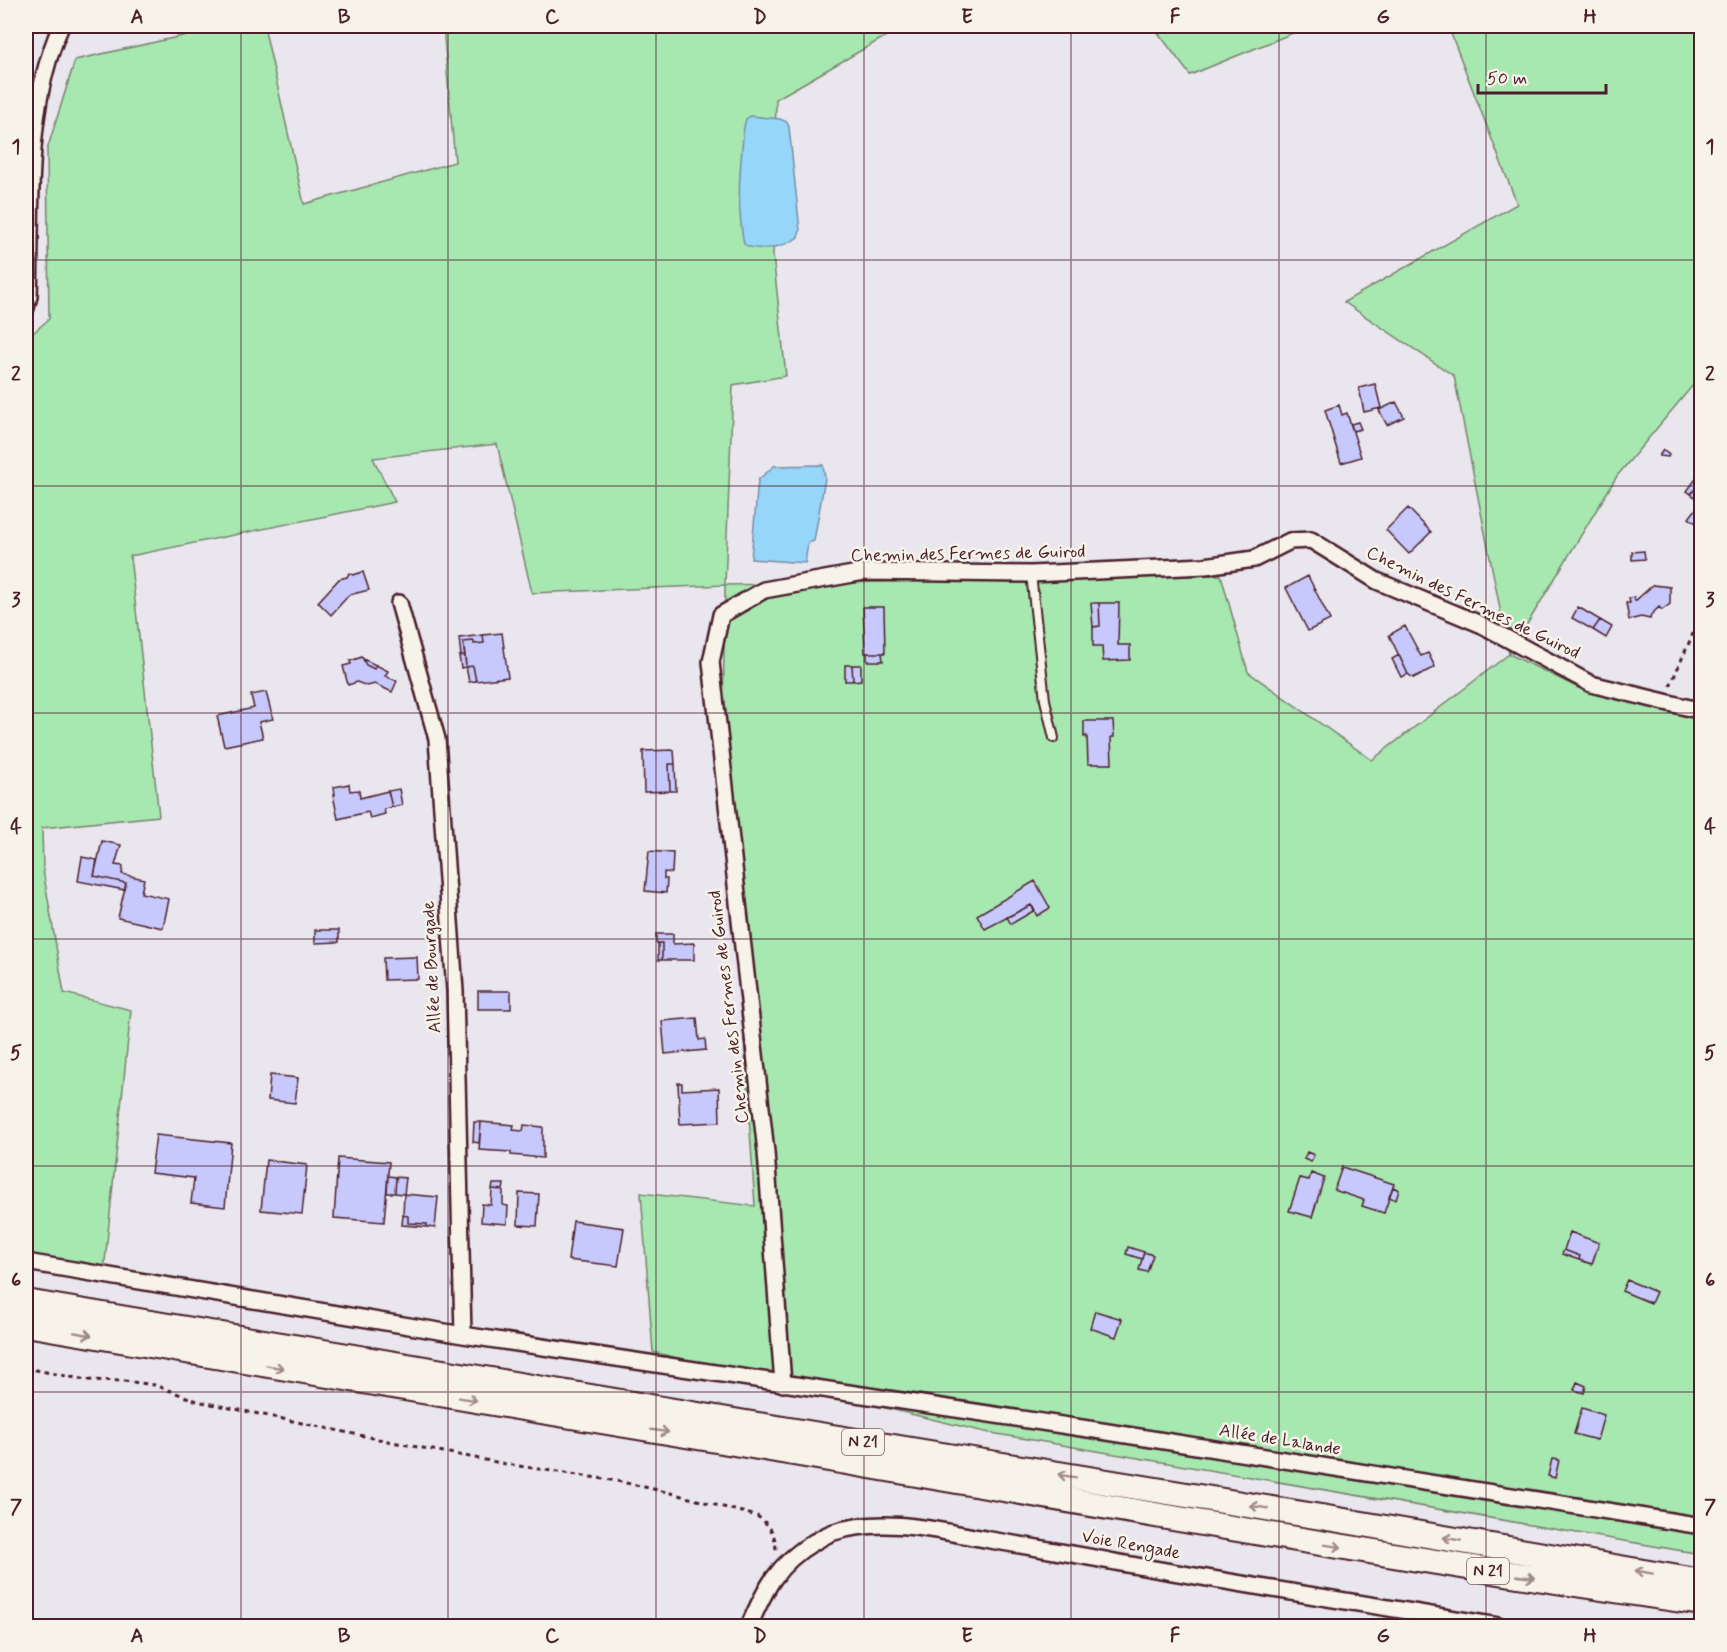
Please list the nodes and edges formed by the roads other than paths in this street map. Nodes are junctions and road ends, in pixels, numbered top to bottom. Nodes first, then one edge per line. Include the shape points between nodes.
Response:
1 (61, 26) edge
2 (26, 308) edge
3 (1031, 574) junction
4 (399, 603) dead end
5 (1701, 711) edge
6 (1054, 738) dead end
7 (26, 1262) edge
8 (26, 1302) edge
9 (26, 1324) edge
10 (463, 1335) junction
11 (783, 1384) junction
12 (1701, 1526) edge
13 (1701, 1582) edge
14 (1701, 1603) edge
15 (749, 1626) edge
16 (1499, 1626) edge

1 - 2 street via 36,108
3 - 5 street, Chemin des Fermes de Guirod via 1205,566 1254,559 1290,541 1311,540 1377,581 1479,624 1591,684
3 - 6 lane via 1045,700
3 - 11 street, Chemin des Fermes de Guirod via 864,572 764,590 721,615 711,662 766,1152
4 - 10 street, Allée de Bourgade via 437,739 454,991
7 - 10 street, Allée de Lalande
13 -> 8 highway, N 21
9 -> 14 highway, N 21 via 1275,1537
10 - 11 street, Allée de Lalande
11 - 12 street, Allée de Lalande
15 - 16 street, Voie Rengade via 772,1579 788,1561 831,1532 859,1525 902,1526

